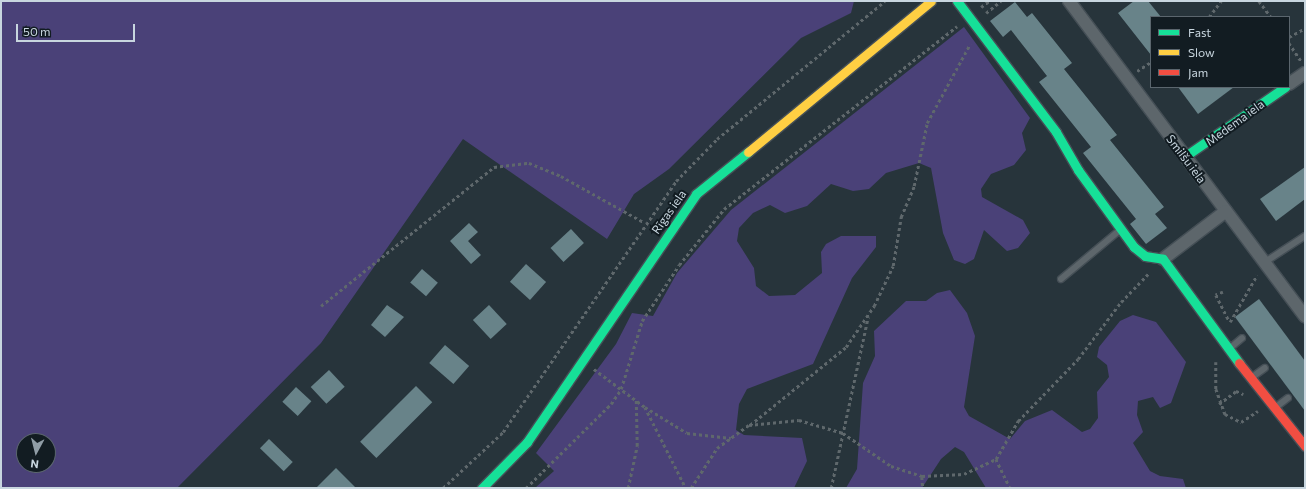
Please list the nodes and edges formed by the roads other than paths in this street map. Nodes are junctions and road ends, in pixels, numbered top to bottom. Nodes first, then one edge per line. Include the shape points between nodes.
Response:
1 (931, 1) edge
2 (957, 1) edge
3 (1069, 1) edge
4 (1305, 73) edge
5 (1290, 83) edge
6 (1284, 88) edge
7 (1184, 157) junction
8 (1226, 211) junction
9 (1121, 229) junction
10 (1305, 236) edge
11 (1162, 259) junction
12 (1267, 264) junction
13 (1061, 278) dead end
14 (1305, 316) edge
15 (1242, 338) road end
16 (1227, 348) junction
17 (1265, 368) dead end
18 (1251, 378) junction
19 (1288, 398) dead end
20 (1272, 405) junction
21 (1301, 434) edge
22 (1305, 446) edge
23 (482, 488) edge

1 - 23 street, Rīgas iela via 696,194 527,442
2 - 9 street via 1056,132 1078,170
3 - 7 street, Smilšu iela
4 - 5 street
6 - 7 street, Medema iela
7 - 8 street, Smilšu iela
8 - 11 street
8 - 12 street, Smilšu iela
9 - 11 street via 1145,256
9 - 13 lane
10 - 12 lane
11 - 16 street
12 - 14 street, Smilšu iela
15 - 16 lane
16 - 18 street
17 - 18 lane
18 - 20 street
19 - 20 lane
20 - 21 street
21 - 22 street

